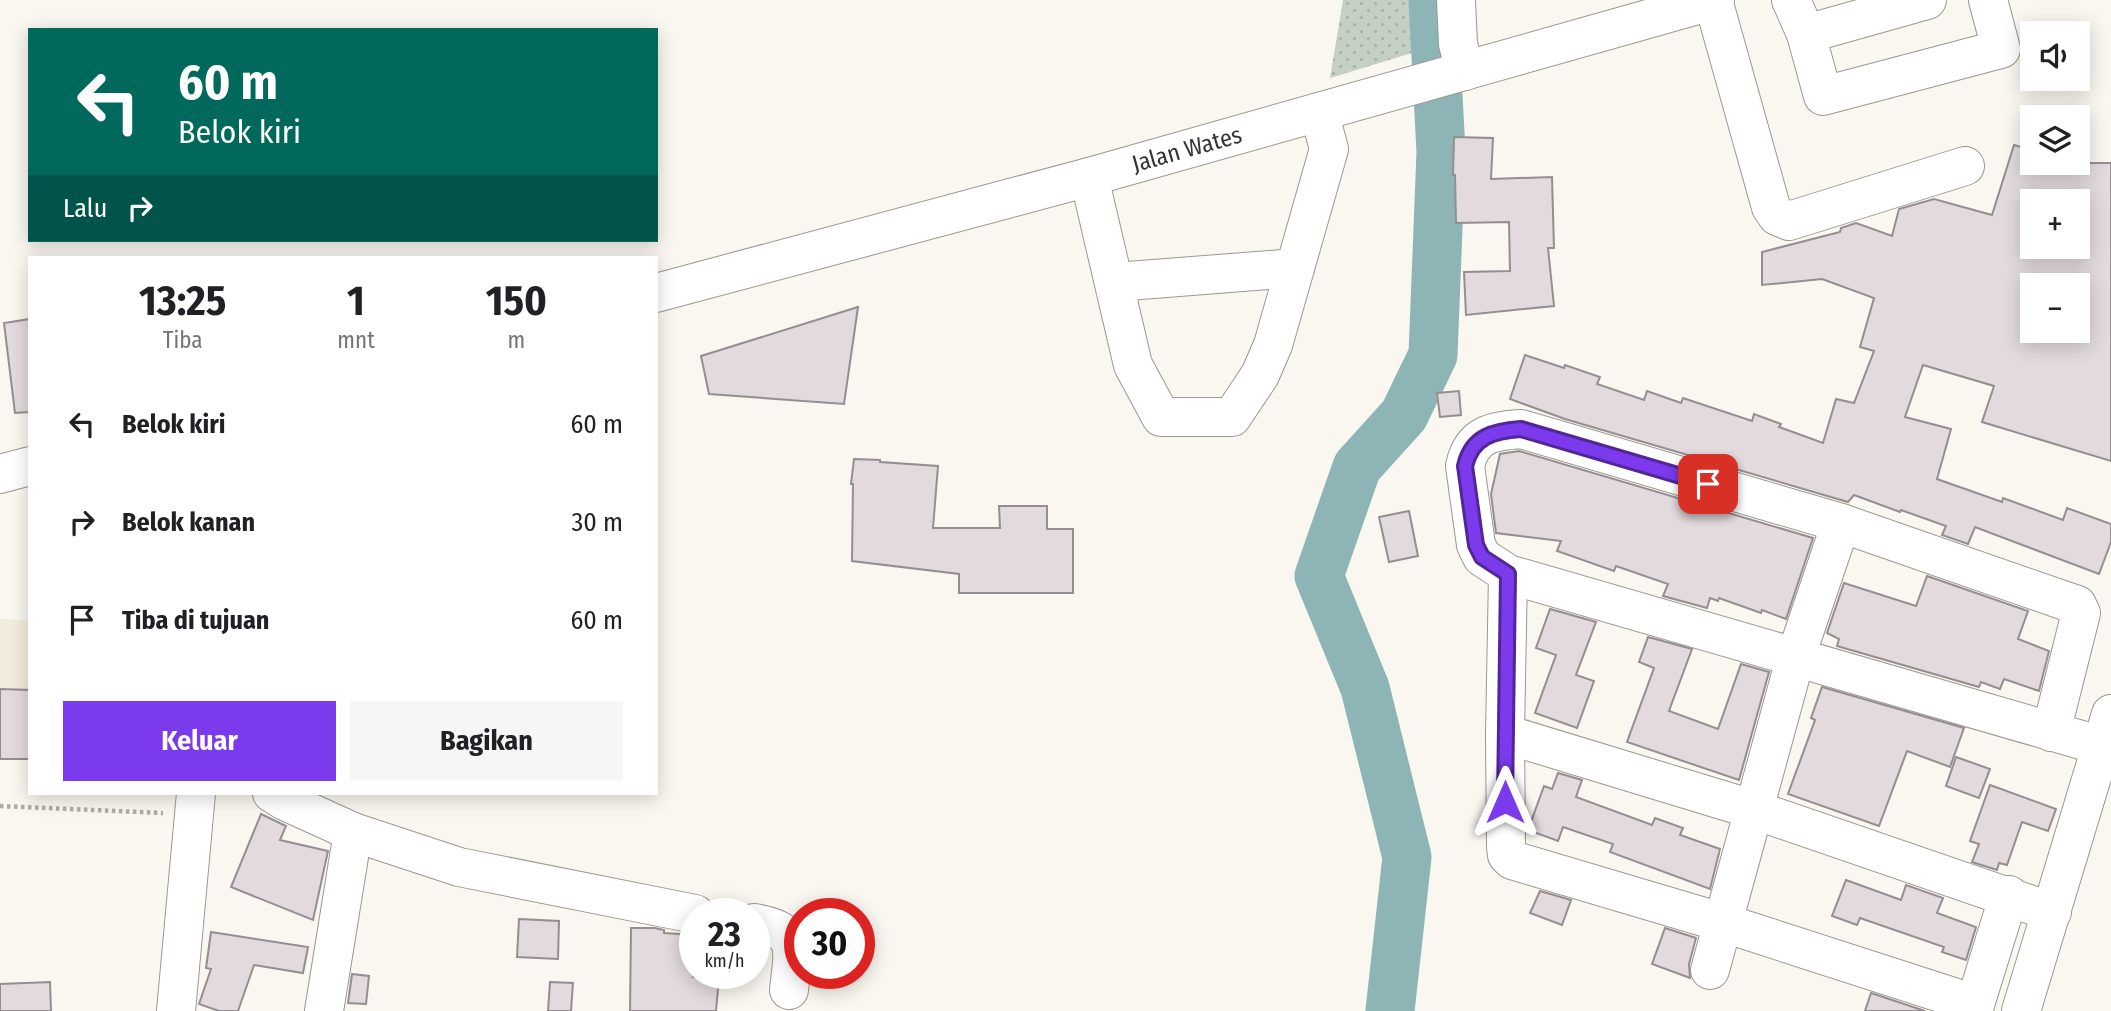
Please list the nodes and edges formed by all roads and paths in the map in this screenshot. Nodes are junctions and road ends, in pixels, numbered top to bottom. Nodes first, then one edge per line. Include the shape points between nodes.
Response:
1 (1456, 0) edge
2 (1714, 0) edge
3 (1927, 0) edge
4 (1987, 0) edge
5 (1799, 17) edge
6 (1453, 74) junction
7 (1319, 112) junction
8 (1965, 166) dead end
9 (1089, 177) junction
10 (1295, 268) junction
11 (1115, 282) junction
12 (658, 292) edge
13 (28, 467) edge
14 (0, 474) edge
15 (1841, 523) junction
16 (1508, 574) junction
17 (1796, 656) junction
18 (2106, 730) edge
19 (2051, 732) junction
20 (1505, 734) junction
21 (275, 795) edge
22 (195, 804) edge
23 (0, 806) edge
24 (1755, 810) junction
25 (2097, 813) edge
26 (353, 832) junction
27 (2009, 895) junction
28 (679, 911) edge
29 (2052, 912) junction
30 (1724, 923) junction
31 (770, 925) edge
32 (1710, 970) dead end
33 (789, 990) dead end
34 (1974, 1007) edge
35 (176, 1011) edge
36 (324, 1011) edge
37 (2021, 1011) edge

1 - 6 main road via 1458,44
2 - 6 main road, Jalan Wates
2 - 8 main road via 1777,216 1789,221
3 - 5 main road
4 - 5 main road via 2001,49 1824,96
6 - 7 main road, Jalan Wates
7 - 9 main road, Jalan Wates
7 - 10 main road via 1329,149
9 - 11 main road
9 - 12 main road, Jalan Wates
10 - 11 main road
10 - 11 main road via 1273,345 1260,375 1232,417 1161,417 1133,365
13 - 14 main road
15 - 16 main road via 1521,429 1497,431 1479,439 1465,466 1476,545 1482,557
15 - 17 main road
15 - 19 main road via 2077,605 2081,613
16 - 17 main road
16 - 20 main road
17 - 19 main road
17 - 24 main road
18 - 19 main road
18 - 25 main road
20 - 24 main road
20 - 30 main road via 1506,847 1512,860
21 - 26 main road
22 - 23 path
22 - 35 main road
24 - 27 main road
24 - 30 main road
25 - 29 main road
26 - 28 main road via 459,867
26 - 36 main road
27 - 29 main road
27 - 34 main road
29 - 37 main road
30 - 32 main road
30 - 34 main road
31 - 33 main road via 787,934 793,950

